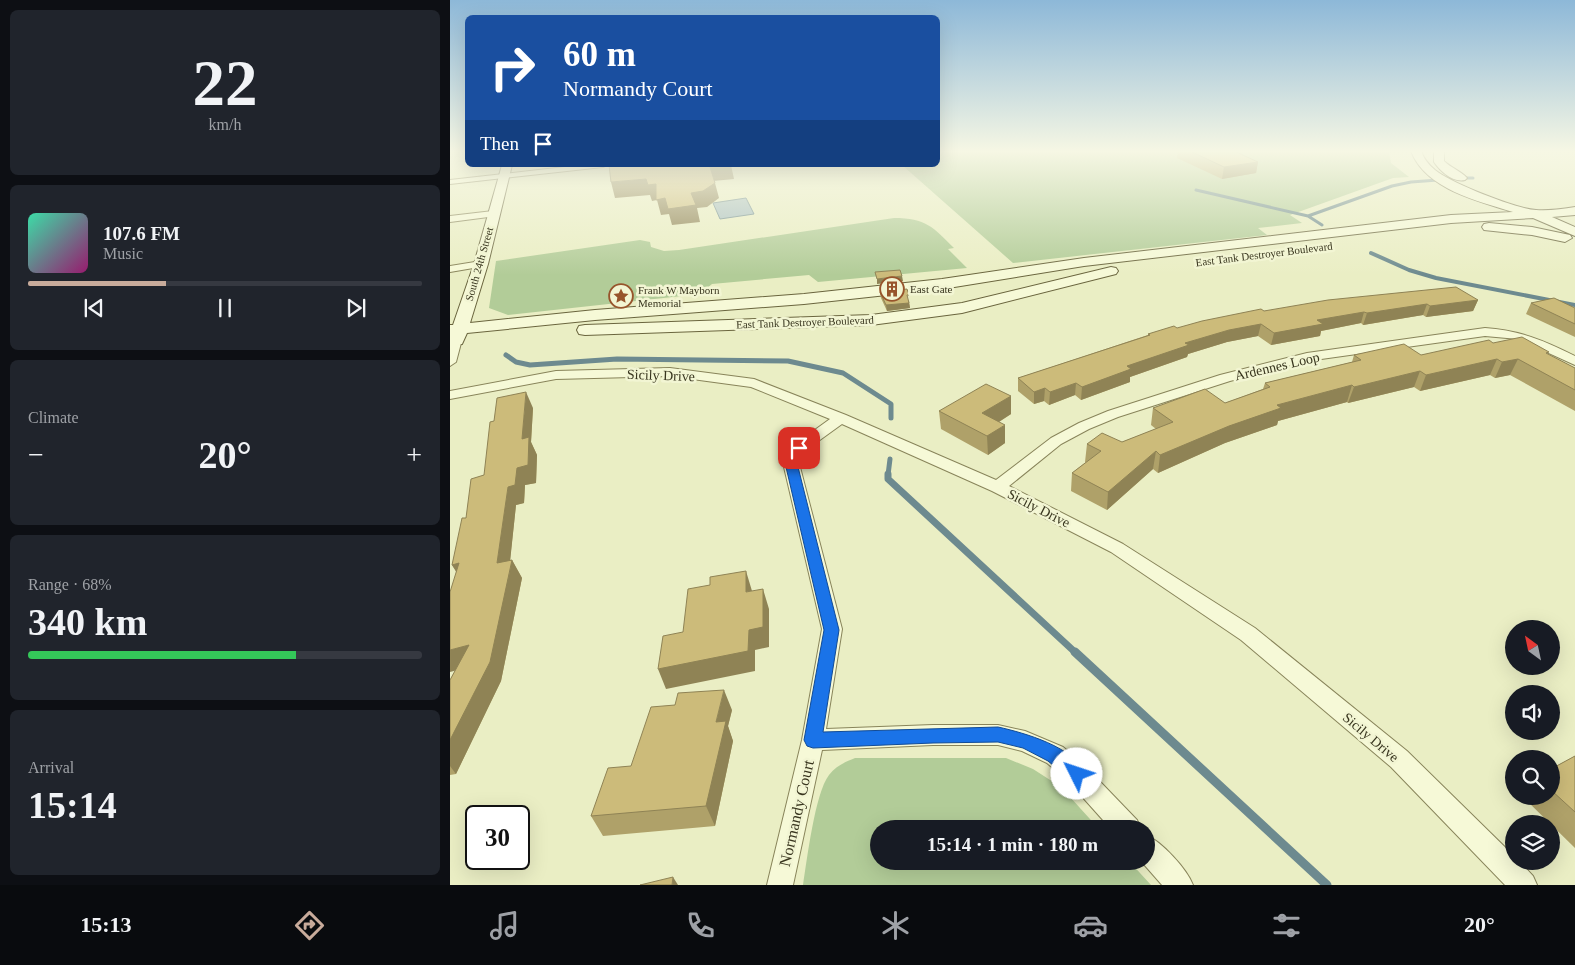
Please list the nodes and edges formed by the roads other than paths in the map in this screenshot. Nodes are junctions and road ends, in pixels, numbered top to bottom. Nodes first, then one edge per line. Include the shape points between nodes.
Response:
1 (499, 192) edge
2 (1471, 192) edge
3 (1496, 192) edge
4 (1575, 211) edge
5 (493, 214) junction
6 (1537, 215) junction
7 (450, 219) edge
8 (1486, 227) junction
9 (1575, 232) edge
10 (1575, 240) edge
11 (481, 264) junction
12 (450, 269) edge
13 (453, 336) edge
14 (450, 362) edge
15 (1575, 362) edge
16 (450, 394) edge
17 (841, 418) junction
18 (998, 487) junction
19 (813, 740) junction
20 (1120, 820) edge
21 (1155, 858) edge
22 (780, 885) edge
23 (1180, 885) edge
24 (1524, 885) edge

1 - 5 street, South 24th Street
2 - 6 street via 1502,206
3 - 6 street
4 - 6 street
5 - 7 street
5 - 11 street, South 24th Street
6 - 8 street, East Tank Destroyer Boulevard via 1519,223
6 - 9 street
6 - 13 street, East Tank Destroyer Boulevard via 1451,219 1084,262 996,274 947,293 892,300 806,308 746,303 604,314
8 - 10 street via 1532,231
8 - 13 street, East Tank Destroyer Boulevard via 1106,272 962,308 901,316 843,322 606,328
11 - 12 street
11 - 13 street, South 24th Street
13 - 14 street, South 24th Street
15 - 18 street, Ardennes Loop via 1532,339 1501,332 1307,357 1225,378 1084,426 1056,441
16 - 17 street, Sicily Drive via 556,374 670,372 754,383
17 - 18 street, Sicily Drive
17 - 19 street, Normandy Court via 799,448 792,467 832,630
18 - 24 street, Sicily Drive via 1117,548 1248,634 1398,759
19 - 20 street, Normandy Court via 998,735 1025,741 1055,755
19 - 22 street, Normandy Court
21 - 23 street

